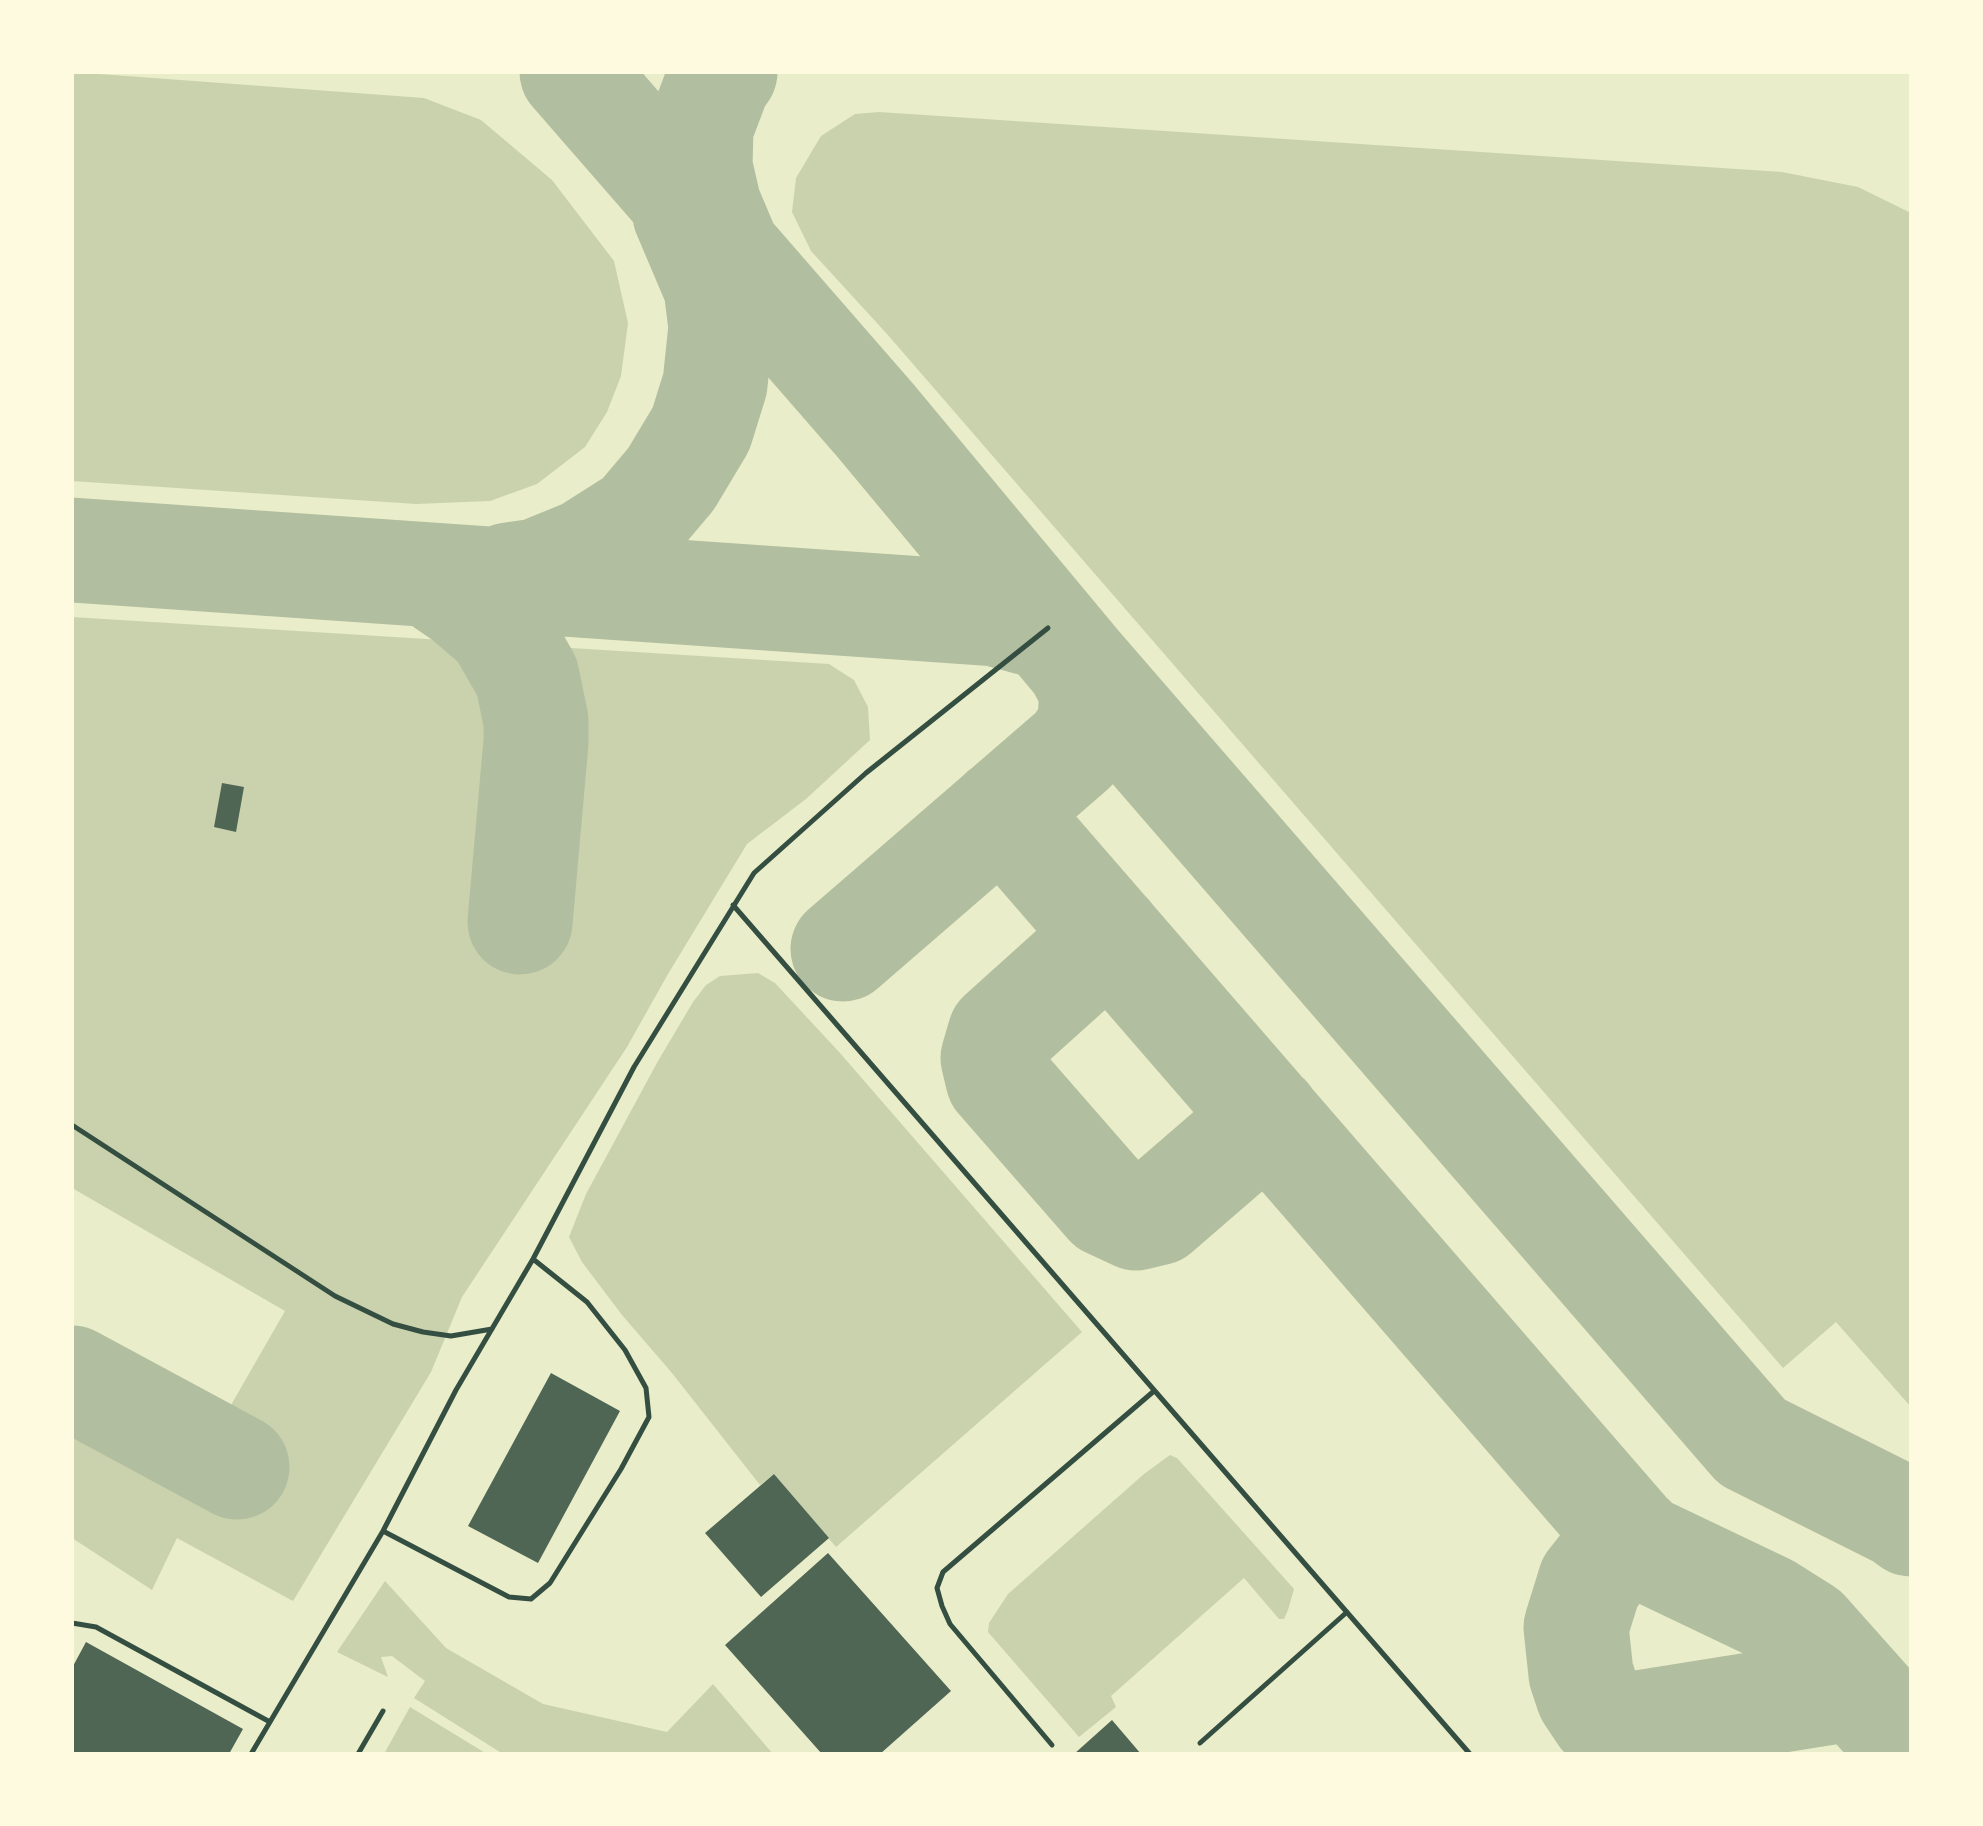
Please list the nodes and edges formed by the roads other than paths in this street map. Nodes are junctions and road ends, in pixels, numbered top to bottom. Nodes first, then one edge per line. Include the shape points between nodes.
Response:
1 (1048, 628) dead end
2 (733, 905) junction
3 (72, 1125) edge
4 (533, 1259) junction
5 (492, 1329) junction
6 (1154, 1391) junction
7 (383, 1531) junction
8 (1347, 1612) junction
9 (72, 1623) edge
10 (383, 1711) dead end
11 (270, 1722) junction
12 (1200, 1743) dead end
13 (1052, 1745) dead end
14 (251, 1754) edge
15 (358, 1754) edge
16 (1470, 1754) edge

1 - 2 lane via 777,850 754,873
2 - 4 lane via 634,1067
2 - 6 lane
3 - 5 lane via 335,1296 393,1324 423,1332 451,1336
4 - 5 lane
4 - 7 lane via 587,1302 625,1350 646,1388 649,1417 621,1469 550,1583 531,1599 509,1597
5 - 7 lane
6 - 8 lane
6 - 13 lane via 943,1572 937,1588 950,1623
7 - 11 lane
8 - 12 lane
8 - 16 lane
9 - 11 lane via 96,1627
10 - 15 lane
11 - 14 lane

